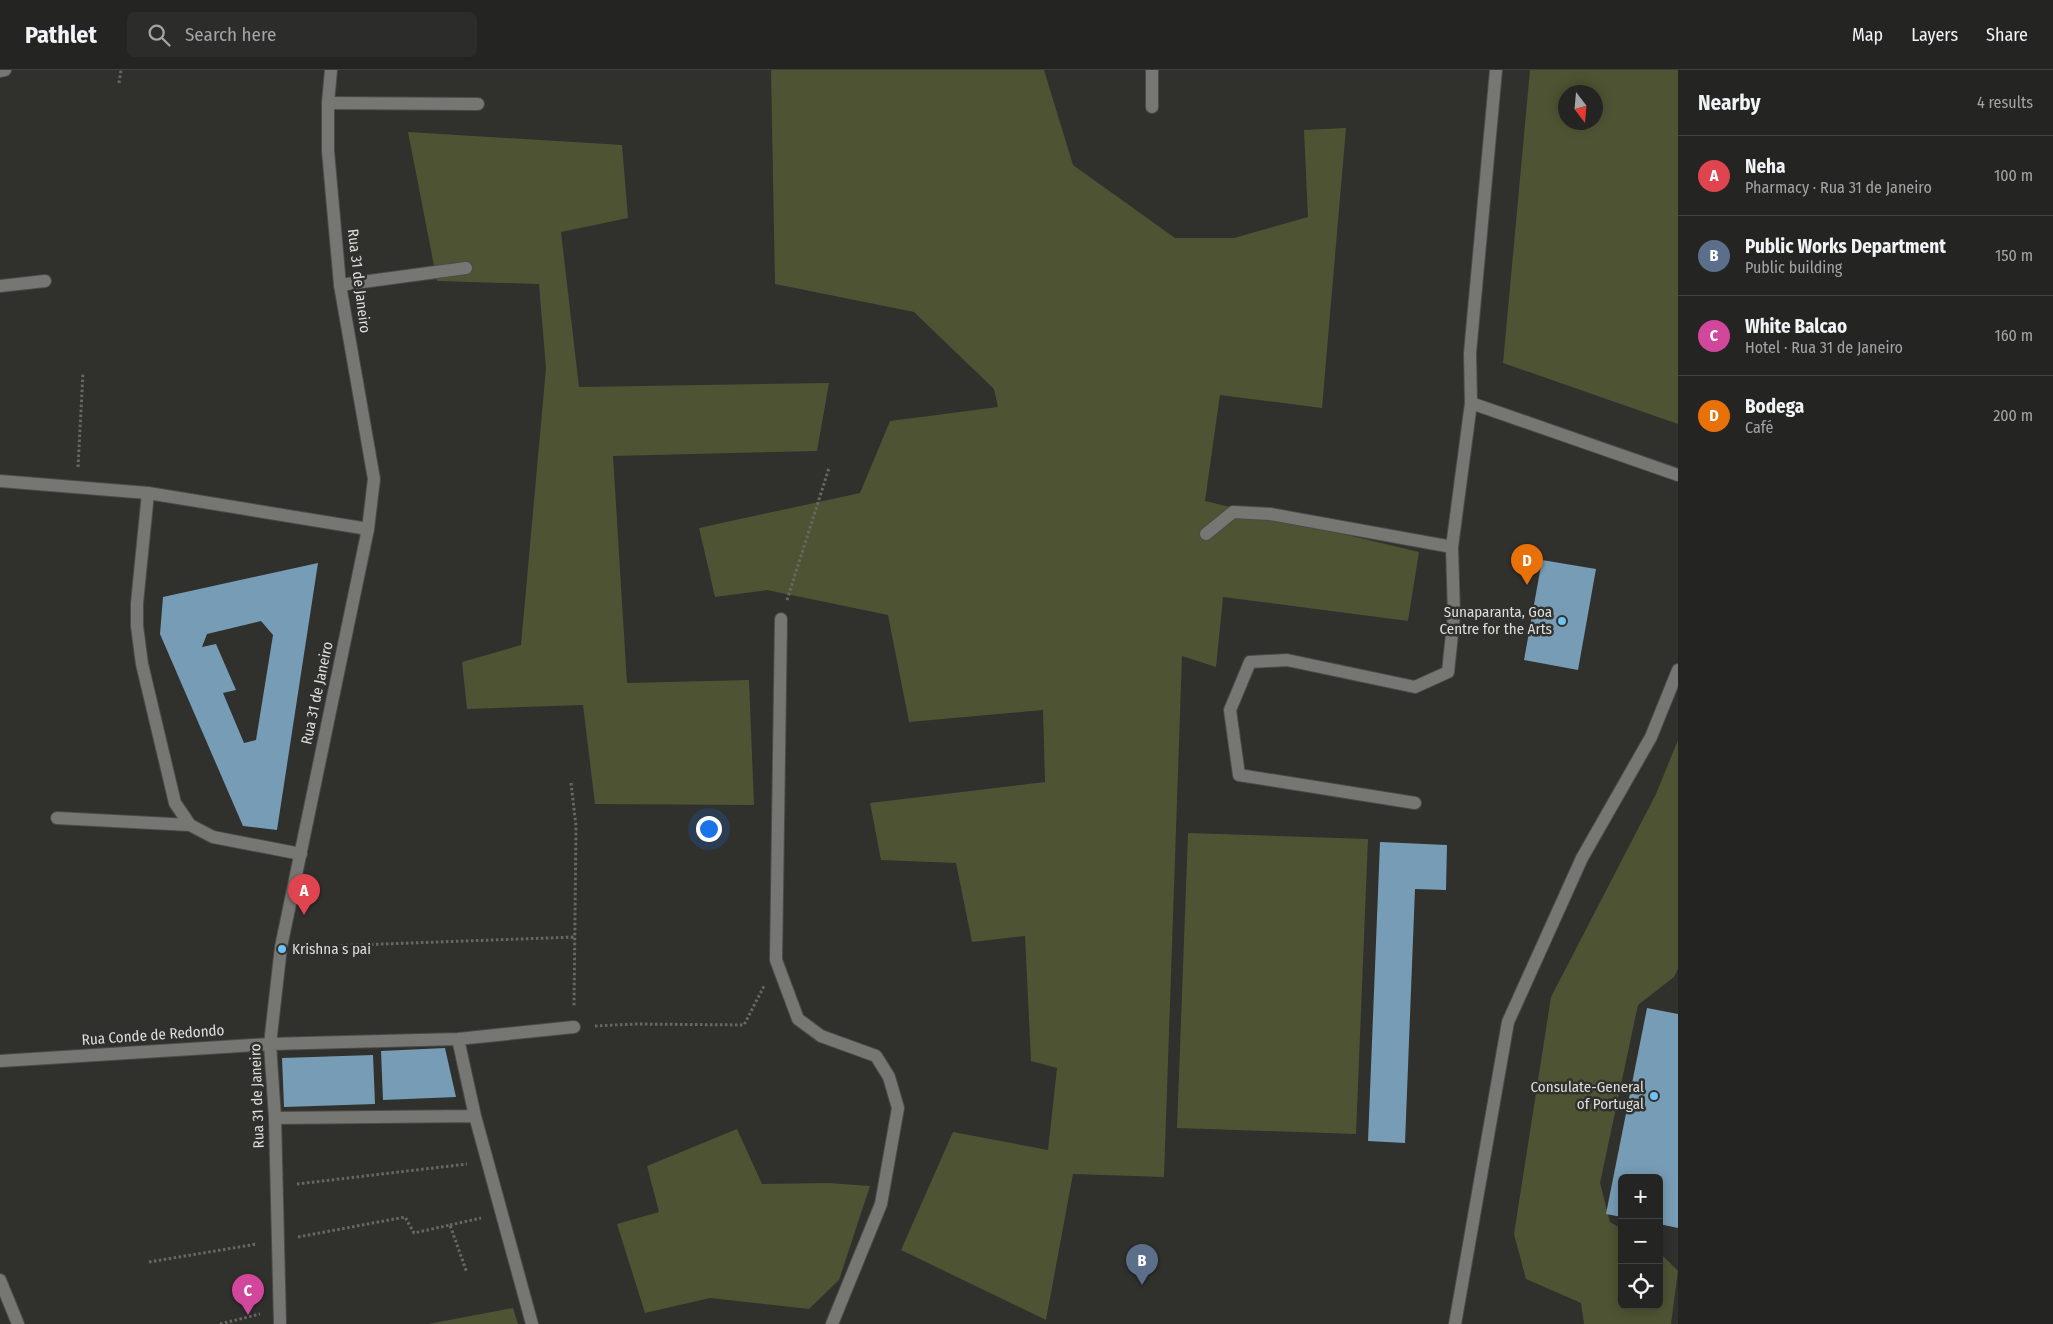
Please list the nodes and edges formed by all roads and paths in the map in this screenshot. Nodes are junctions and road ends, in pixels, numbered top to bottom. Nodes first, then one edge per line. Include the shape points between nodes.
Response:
1 (5, 70) edge
2 (121, 70) edge
3 (331, 70) edge
4 (1152, 70) edge
5 (1496, 70) edge
6 (0, 71) edge
7 (119, 83) dead end
8 (328, 103) junction
9 (478, 104) dead end
10 (1152, 107) dead end
11 (466, 268) dead end
12 (45, 281) dead end
13 (340, 285) junction
14 (0, 286) edge
15 (84, 373) dead end
16 (1471, 403) junction
17 (829, 468) dead end
18 (1678, 475) edge
19 (78, 476) dead end
20 (0, 481) edge
21 (148, 493) junction
22 (368, 528) junction
23 (1206, 534) dead end
24 (1452, 547) junction
25 (781, 619) joint
26 (1678, 670) edge
27 (571, 783) dead end
28 (1415, 803) dead end
29 (56, 818) dead end
30 (190, 825) junction
31 (301, 854) junction
32 (575, 937) junction
33 (281, 947) junction
34 (776, 960) junction
35 (574, 1027) junction
36 (458, 1039) junction
37 (270, 1044) junction
38 (0, 1060) edge
39 (475, 1116) junction
40 (275, 1118) junction
41 (459, 1166) dead end
42 (277, 1186) junction
43 (502, 1214) junction
44 (450, 1225) junction
45 (278, 1241) junction
46 (149, 1262) dead end
47 (467, 1273) dead end
48 (0, 1280) edge
49 (280, 1309) junction
50 (18, 1324) edge
51 (220, 1324) edge
52 (280, 1324) edge
53 (532, 1324) edge
54 (832, 1324) edge
55 (1455, 1324) edge

1 - 6 street
2 - 7 path
3 - 8 street, Rua 31 de Janeiro
4 - 10 street
5 - 16 street via 1470,353
8 - 9 street
8 - 13 street, Rua 31 de Janeiro via 328,151
11 - 13 street
12 - 14 street
13 - 22 street, Rua 31 de Janeiro via 374,479
15 - 19 path
16 - 18 street
16 - 24 street
17 - 25 path
20 - 21 street
21 - 22 street
21 - 30 street via 136,603 137,626 142,664 175,803
22 - 31 street, Rua 31 de Janeiro
23 - 24 street via 1233,512 1270,514
24 - 28 street via 1454,615 1448,672 1415,687 1287,660 1250,662 1230,710 1239,775
25 - 34 street
26 - 55 street via 1651,737 1582,858 1508,1022
27 - 32 path via 576,826
29 - 30 street
30 - 31 street via 213,837
31 - 33 street, Rua 31 de Janeiro
32 - 33 path
32 - 35 path
33 - 37 street, Rua 31 de Janeiro
34 - 35 path via 744,1025
34 - 54 street via 798,1019 821,1036 876,1056 889,1077 898,1108 881,1204
35 - 36 street, Rua Conde de Redondo
36 - 37 street, Rua Conde de Redondo
36 - 39 street
37 - 38 street, Rua Conde de Redondo
37 - 40 street, Rua 31 de Janeiro
39 - 40 street
39 - 43 street
40 - 42 street, Rua 31 de Janeiro
41 - 42 path
42 - 45 street, Rua 31 de Janeiro
43 - 44 path
43 - 53 street
44 - 45 path via 414,1233 405,1218
44 - 47 path
45 - 46 path
45 - 49 street, Rua 31 de Janeiro
48 - 50 street
49 - 51 path
49 - 52 street, Rua 31 de Janeiro

